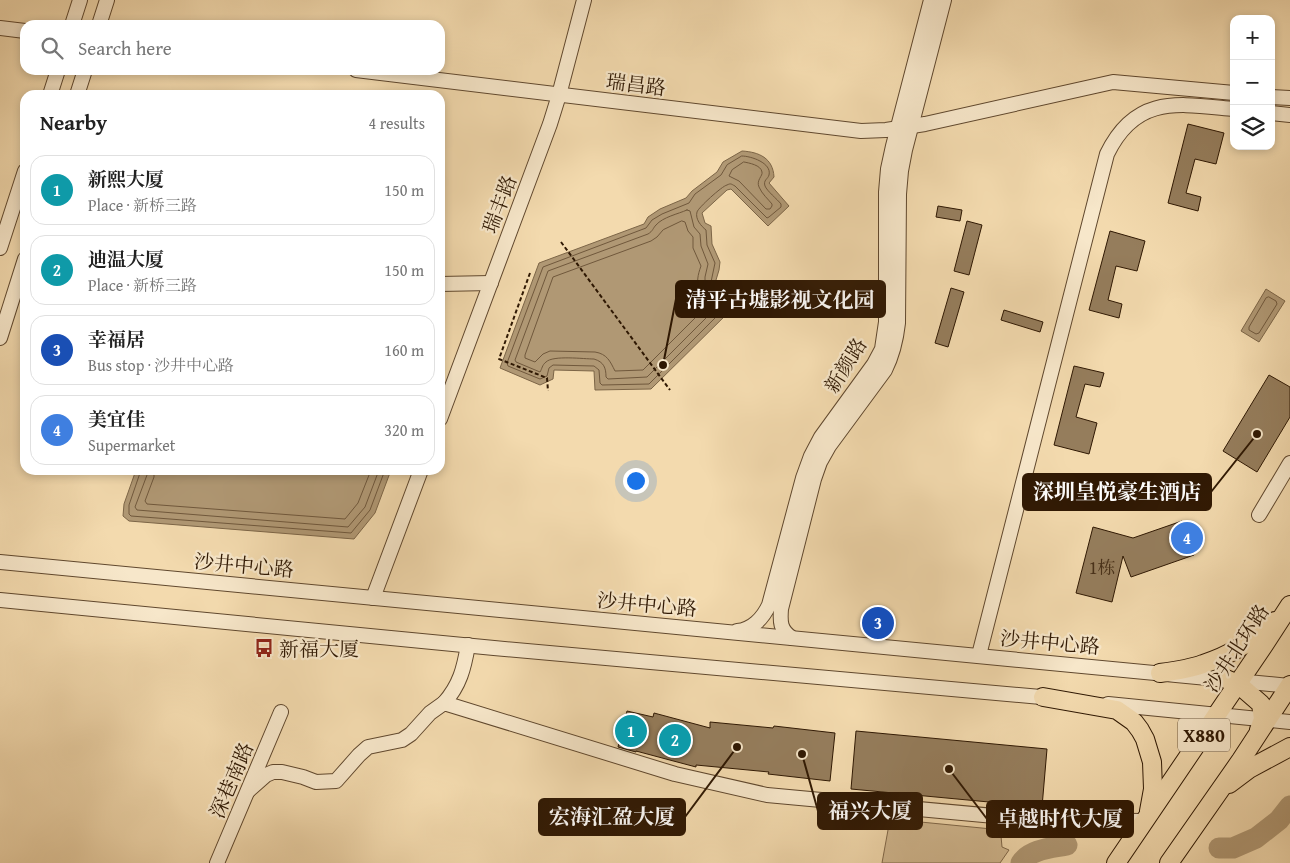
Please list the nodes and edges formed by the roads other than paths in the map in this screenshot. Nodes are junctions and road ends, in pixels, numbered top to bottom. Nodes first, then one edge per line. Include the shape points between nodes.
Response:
1 (80, 0) edge
2 (108, 0) edge
3 (584, 0) edge
4 (931, 0) edge
5 (944, 0) edge
6 (74, 20) edge
7 (102, 20) edge
8 (0, 28) edge
9 (20, 30) edge
10 (56, 75) edge
11 (83, 75) edge
12 (397, 75) edge
13 (52, 90) edge
14 (79, 90) edge
15 (1230, 93) edge
16 (559, 95) junction
17 (1275, 96) edge
18 (1290, 98) edge
19 (1230, 109) edge
20 (1275, 113) edge
21 (1290, 115) edge
22 (904, 127) junction
23 (20, 184) edge
24 (3, 227) edge
25 (0, 248) edge
26 (20, 275) edge
27 (491, 283) junction
28 (445, 284) edge
29 (0, 338) edge
30 (445, 406) edge
31 (1290, 463) edge
32 (419, 475) edge
33 (1259, 515) dead end
34 (0, 555) edge
35 (0, 562) edge
36 (21, 564) junction
37 (373, 598) junction
38 (0, 600) edge
39 (1290, 605) edge
40 (732, 632) junction
41 (792, 638) junction
42 (468, 645) junction
43 (979, 655) junction
44 (1160, 673) junction
45 (1235, 681) junction
46 (1290, 685) edge
47 (1044, 697) junction
48 (444, 702) junction
49 (281, 712) dead end
50 (1217, 715) junction
51 (1265, 720) junction
52 (1290, 722) edge
53 (1290, 747) edge
54 (248, 791) junction
55 (1145, 821) junction
56 (1192, 829) junction
57 (217, 863) edge
58 (1116, 863) edge
59 (1169, 863) edge

1 - 6 street
2 - 7 street
3 - 16 street, 瑞丰路
4 - 22 street, 新颜路
5 - 22 street, 新颜路
8 - 9 street
10 - 13 street
11 - 14 street
12 - 16 street, 瑞昌路
15 - 22 street, 瑞昌路 via 1113,82
16 - 22 street, 瑞昌路 via 861,131
16 - 27 street, 瑞丰路
17 - 18 street
19 - 43 street via 1177,104 1157,108 1123,128 1107,154
20 - 21 street
22 - 40 street, 新颜路 via 890,157 886,180 886,322 882,349 810,456 765,612 748,628
22 - 41 street, 新颜路 via 896,341 885,370 829,446 814,478 781,609 782,627
23 - 24 street
24 - 25 street
26 - 29 street
27 - 28 street
27 - 30 street, 瑞丰路
31 - 33 street
32 - 37 street
34 - 36 street
35 - 36 street, 沙井中心路
36 - 37 street, 沙井中心路
37 - 40 street, 沙井中心路
38 - 42 street
39 - 44 main road via 1260,633 1225,655 1203,665
39 - 45 main road, 沙井北环路 / X880
40 - 41 street, 沙井中心路
41 - 43 street, 沙井中心路
42 - 47 street
42 - 48 street via 457,686
43 - 44 street, 沙井中心路
44 - 45 street, 沙井中心路
45 - 46 street, 沙井中心路
45 - 50 main road, 沙井北环路 / X880
45 - 51 main road via 1261,704
46 - 51 main road, X880
47 - 50 street
47 - 55 main road via 1117,710 1134,722 1145,739 1154,776 1152,802
48 - 54 street via 402,740 368,747 336,781 316,782 273,772
48 - 55 street via 675,774 767,795 1038,820
49 - 54 street, 深巷南路
50 - 51 street
50 - 55 main road, 沙井北环路 / X880
51 - 52 street
51 - 56 main road, X880
53 - 56 main road via 1266,759 1220,792
54 - 57 street, 深巷南路
55 - 58 main road, 沙井北环路 / X880
56 - 59 main road, X880

